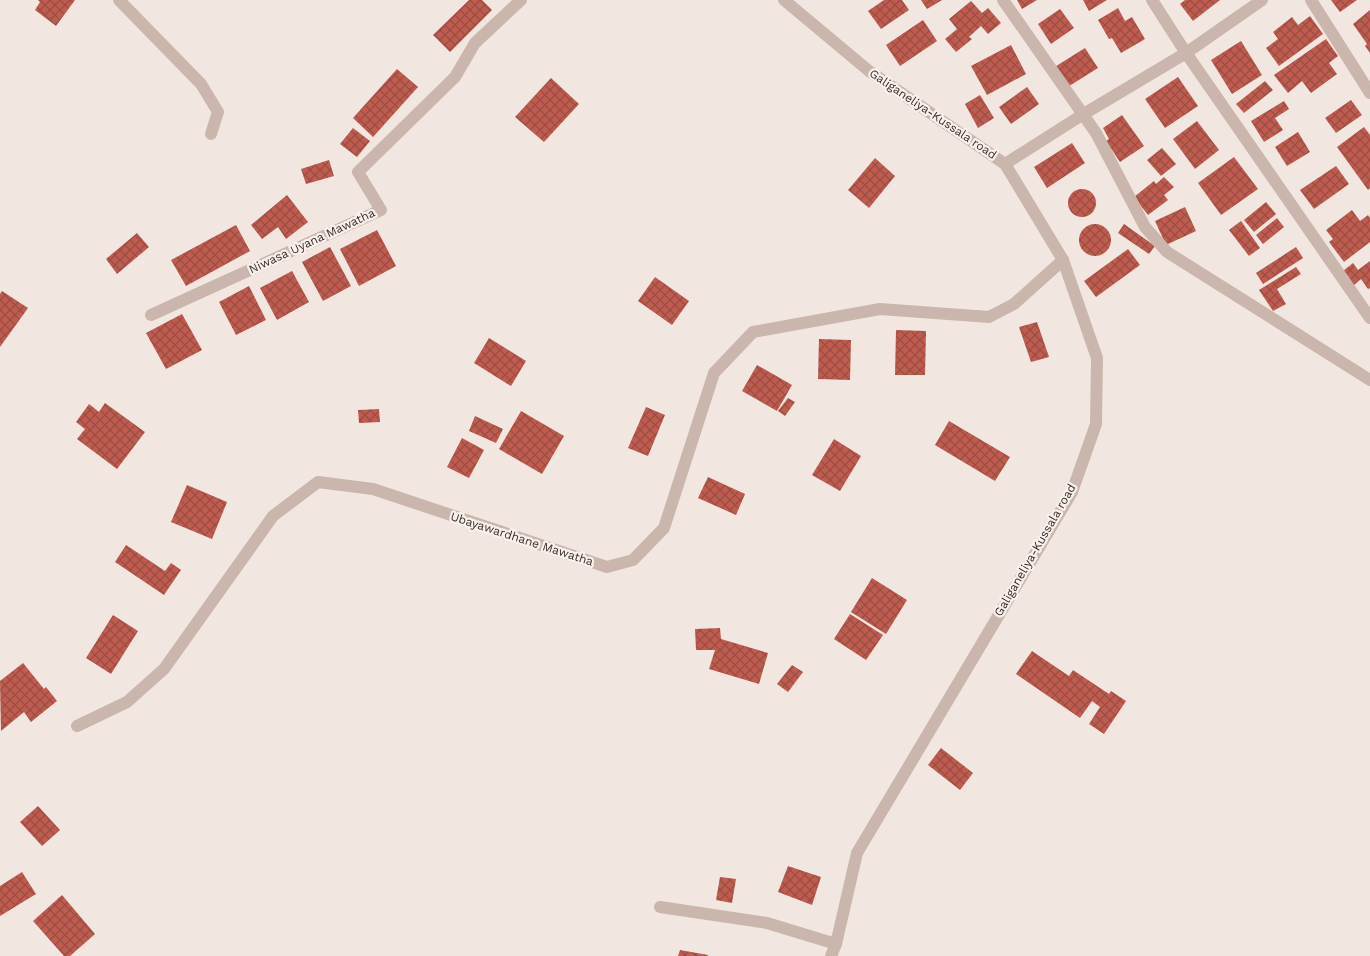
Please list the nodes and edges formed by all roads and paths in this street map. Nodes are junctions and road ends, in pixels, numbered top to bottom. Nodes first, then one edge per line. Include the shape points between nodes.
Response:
1 (119, 0) edge
2 (521, 0) edge
3 (784, 0) edge
4 (1003, 0) edge
5 (1152, 0) edge
6 (1262, 0) edge
7 (1311, 0) edge
8 (1186, 52) junction
9 (1370, 94) edge
10 (1082, 115) junction
11 (211, 134) dead end
12 (1005, 164) junction
13 (1063, 260) junction
14 (151, 315) dead end
15 (1370, 318) edge
16 (1370, 380) edge
17 (76, 726) dead end
18 (660, 907) dead end
19 (834, 950) edge

1 - 11 street via 201,84 218,112
2 - 14 street, Niwasa Uyana Mawatha via 475,43 455,77 358,172 381,210
3 - 12 street, Galiganeliya-Kussala road via 869,71
4 - 10 street
5 - 8 street
6 - 8 street
7 - 9 street
8 - 10 street
8 - 15 street
10 - 12 street
10 - 16 street via 1096,133 1145,227 1168,252
12 - 13 street, Galiganeliya-Kussala road
13 - 17 street, Ubayawardhane Mawatha via 1014,304 989,317 880,309 752,332 714,373 664,528 634,560 607,567 373,489 318,482 273,516 164,670 127,702
13 - 19 street, Galiganeliya-Kussala road via 1097,358 1096,424 1072,492 857,853
18 - 19 street via 767,923

